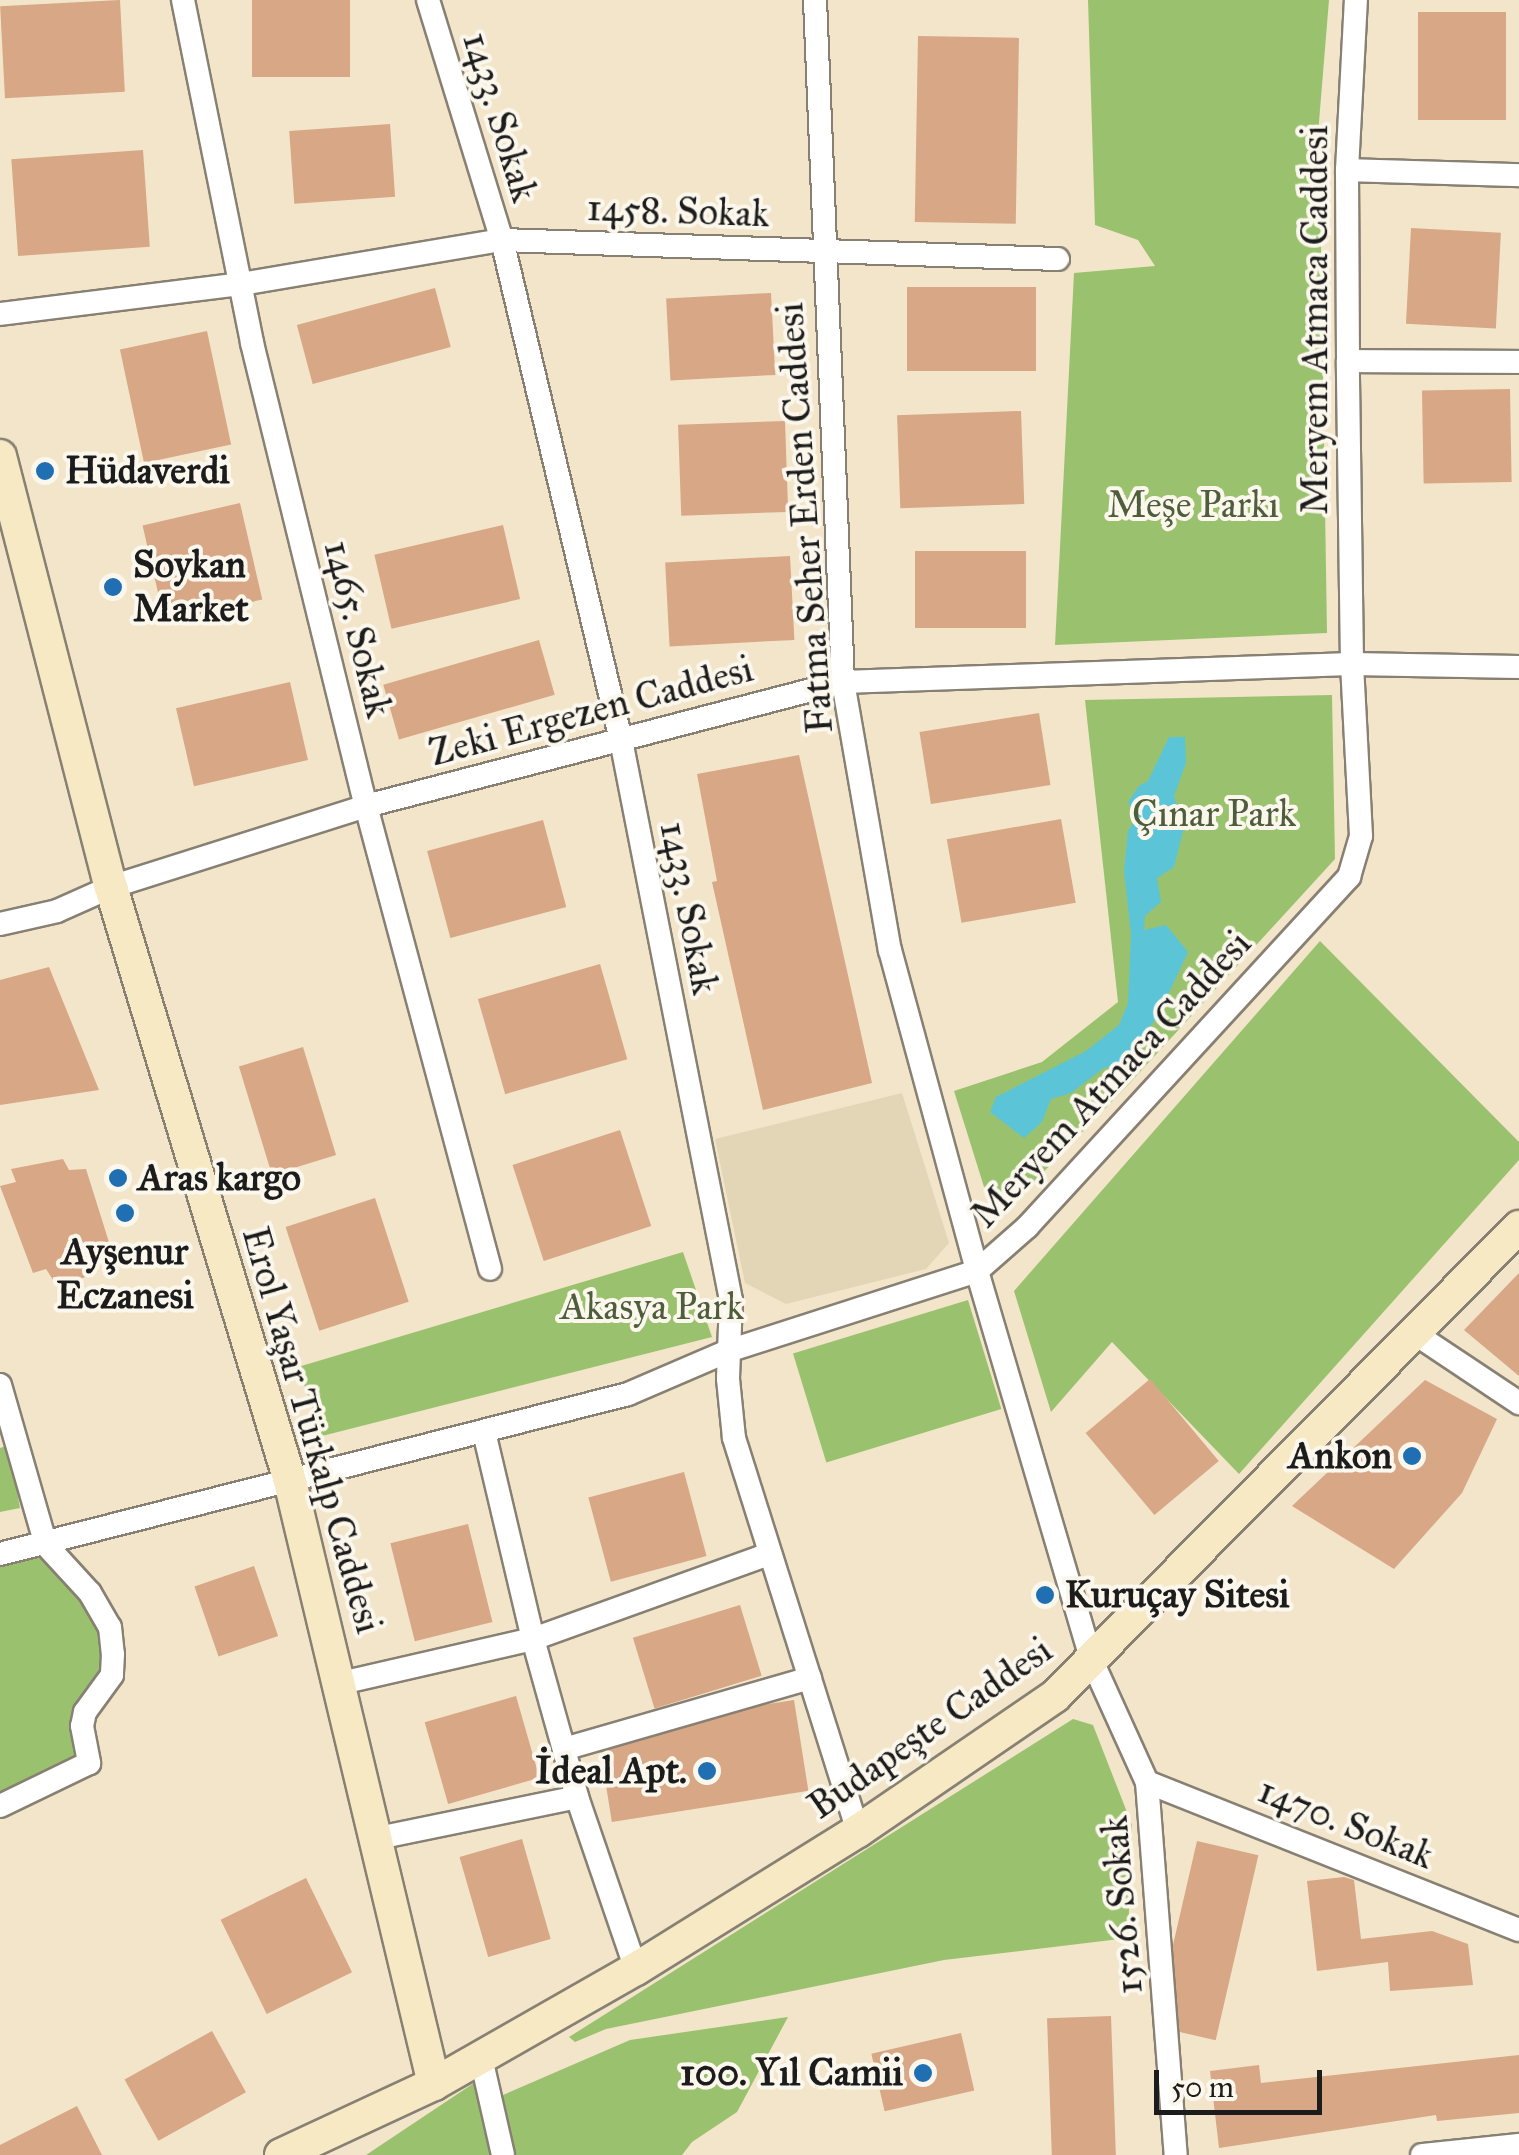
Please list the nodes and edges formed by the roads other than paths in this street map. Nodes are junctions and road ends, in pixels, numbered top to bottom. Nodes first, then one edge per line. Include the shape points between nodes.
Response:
1 (183, 0) edge
2 (428, 0) edge
3 (815, 0) edge
4 (1356, 0) edge
5 (1347, 170) junction
6 (1519, 175) edge
7 (502, 240) junction
8 (824, 251) junction
9 (1058, 259) dead end
10 (241, 284) junction
11 (0, 314) edge
12 (1348, 361) junction
13 (1519, 362) edge
14 (0, 456) edge
15 (1352, 664) junction
16 (1519, 667) edge
17 (843, 682) junction
18 (621, 740) junction
19 (366, 806) junction
20 (111, 886) junction
21 (0, 924) edge
22 (1519, 1227) edge
23 (490, 1269) dead end
24 (977, 1270) junction
25 (1411, 1332) junction
26 (728, 1352) junction
27 (0, 1385) edge
28 (1519, 1403) edge
29 (484, 1432) junction
30 (290, 1480) junction
31 (46, 1545) junction
32 (0, 1554) edge
33 (769, 1554) junction
34 (533, 1640) junction
35 (1092, 1661) junction
36 (810, 1678) junction
37 (341, 1683) junction
38 (564, 1749) junction
39 (1147, 1782) junction
40 (577, 1796) junction
41 (0, 1806) edge
42 (858, 1831) junction
43 (373, 1839) junction
44 (1519, 1930) edge
45 (636, 1969) junction
46 (481, 2058) junction
47 (434, 2084) junction
48 (1519, 2145) edge
49 (294, 2152) edge
50 (503, 2155) edge
51 (1176, 2155) edge
52 (1422, 2155) edge

1 - 10 street, 1465. Sokak
2 - 7 street, 1433. Sokak
3 - 8 street, Fatma Seher Erden Caddesi
4 - 5 street, Meryem Atmaca Caddesi
5 - 6 street
5 - 12 street, Meryem Atmaca Caddesi
7 - 8 street, 1458. Sokak
7 - 10 street, 1458. Sokak
7 - 18 street, 1433. Sokak
8 - 9 street, 1458. Sokak
8 - 17 street, Fatma Seher Erden Caddesi
10 - 11 street, 1458. Sokak
10 - 19 street, 1465. Sokak
12 - 13 street
12 - 15 street, Meryem Atmaca Caddesi
14 - 20 street, Erol Yaşar Türkalp Caddesi
15 - 16 street, Zeki Ergezen Caddesi
15 - 17 street, Zeki Ergezen Caddesi
15 - 24 street, Meryem Atmaca Caddesi via 1360,836 1349,877 1027,1227
17 - 18 street, Zeki Ergezen Caddesi
17 - 24 street, Fatma Seher Erden Caddesi via 894,968
18 - 19 street, Zeki Ergezen Caddesi
18 - 26 street, 1433. Sokak via 731,1300
19 - 20 street, Zeki Ergezen Caddesi
19 - 23 street, 1465. Sokak
20 - 21 street, Zeki Ergezen Caddesi via 56,911
20 - 30 street, Erol Yaşar Türkalp Caddesi
22 - 25 street, Budapeşte Caddesi
24 - 26 street, Meryem Atmaca Caddesi
24 - 35 street, Fatma Seher Erden Caddesi
25 - 28 street
25 - 35 street, Budapeşte Caddesi
26 - 29 street, Meryem Atmaca Caddesi via 628,1394
26 - 33 street, 1433. Sokak via 734,1438
27 - 31 street
29 - 30 street, Meryem Atmaca Caddesi
29 - 34 street
30 - 31 street, Meryem Atmaca Caddesi
30 - 37 street, Erol Yaşar Türkalp Caddesi
31 - 32 street, Meryem Atmaca Caddesi
31 - 41 street via 90,1593 110,1627 112,1674 85,1712 89,1763
33 - 34 street
33 - 36 street, 1433. Sokak
34 - 37 street
34 - 38 street
35 - 39 street, 1526. Sokak
35 - 42 street, Budapeşte Caddesi via 1055,1696
36 - 38 street
36 - 42 street, 1433. Sokak
37 - 43 street, Erol Yaşar Türkalp Caddesi
38 - 40 street
39 - 44 street, 1470. Sokak
39 - 51 street, 1526. Sokak
40 - 43 street
40 - 45 street
42 - 45 street, Budapeşte Caddesi
43 - 47 street, Erol Yaşar Türkalp Caddesi
45 - 46 street, Budapeşte Caddesi
46 - 47 street, Budapeşte Caddesi
46 - 50 street
47 - 49 street, Budapeşte Caddesi
48 - 52 street

